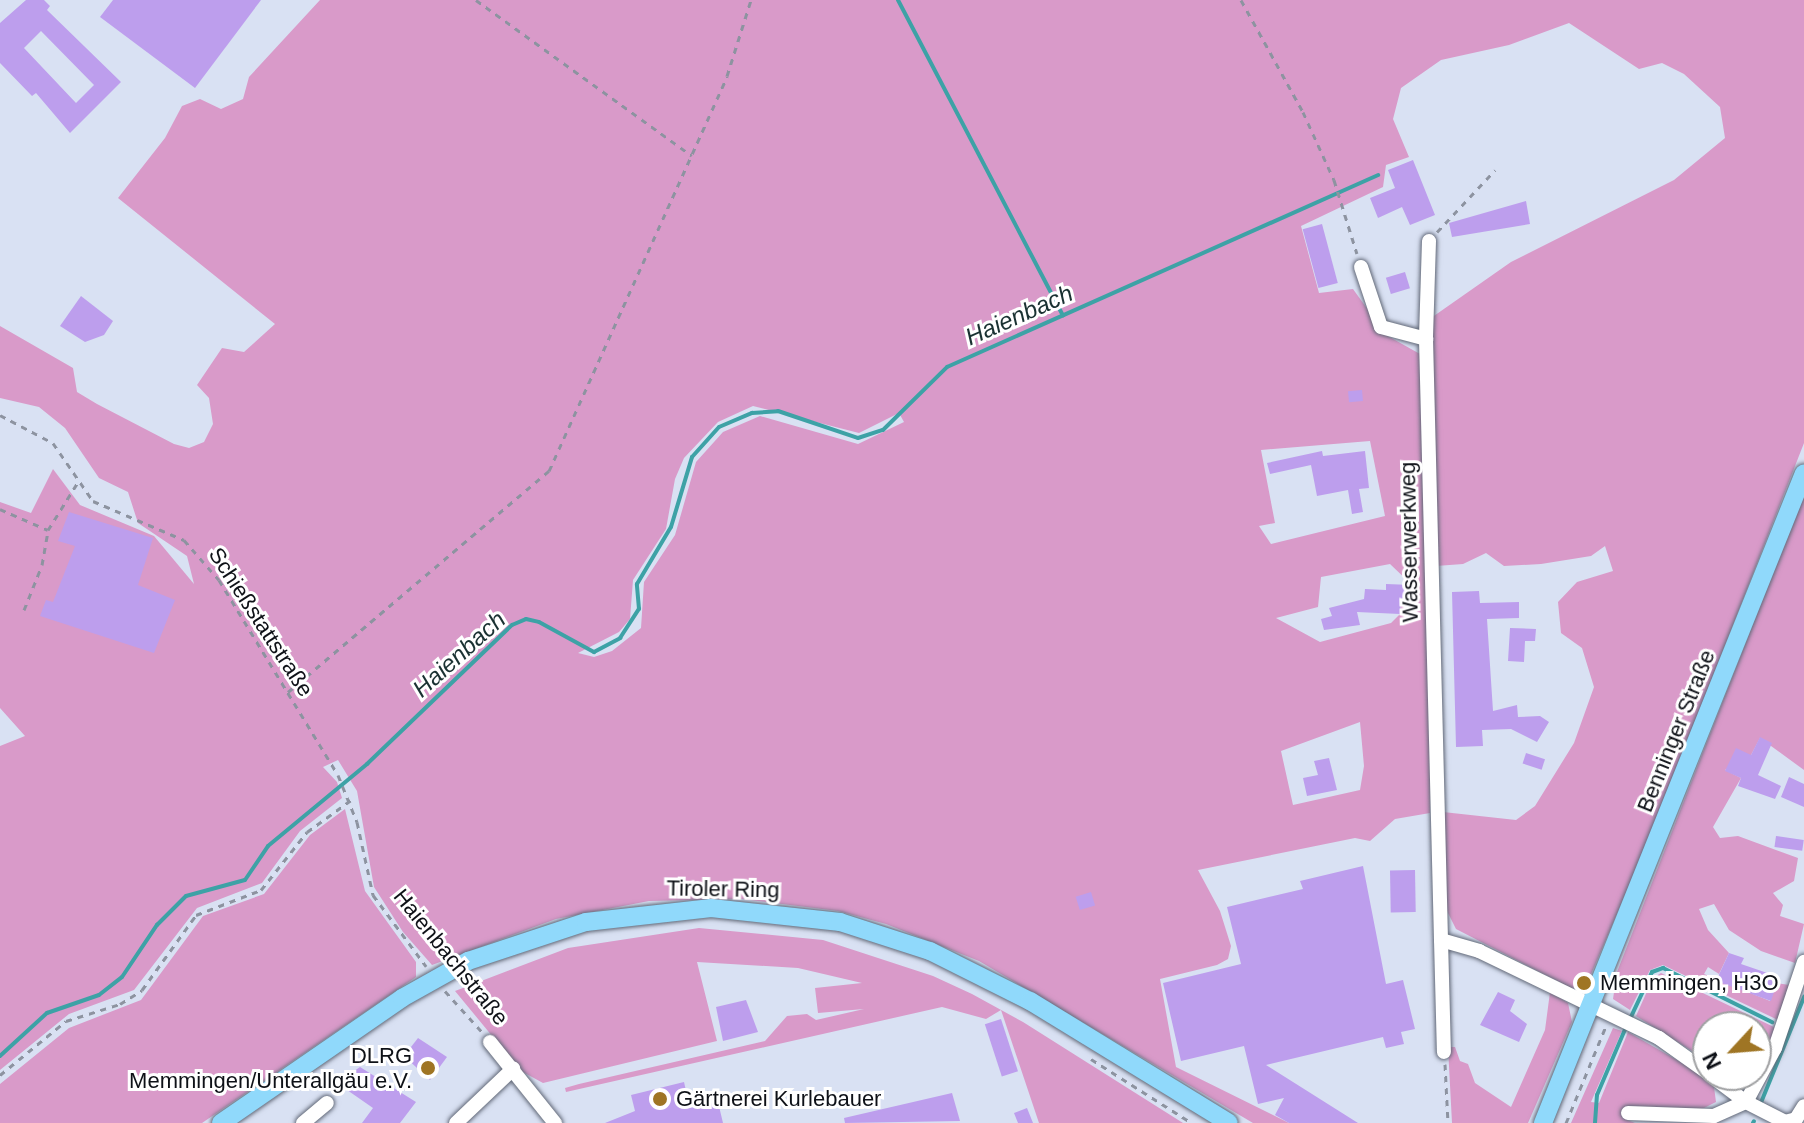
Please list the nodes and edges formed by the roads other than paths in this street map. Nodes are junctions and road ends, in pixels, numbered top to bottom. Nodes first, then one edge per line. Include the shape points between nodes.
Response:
1 (1429, 241) road end
2 (1361, 267) road end
3 (1426, 339) junction
4 (1804, 473) edge
5 (1441, 940) junction
6 (1804, 962) edge
7 (1593, 1008) junction
8 (490, 1042) road end
9 (1444, 1052) road end
10 (1692, 1063) edge
11 (513, 1069) junction
12 (1731, 1091) edge
13 (1746, 1102) junction
14 (327, 1103) dead end
15 (1804, 1106) edge
16 (1628, 1113) dead end
17 (221, 1123) edge
18 (303, 1123) edge
19 (456, 1123) edge
20 (555, 1123) edge
21 (1229, 1123) edge
22 (1543, 1123) edge

1 - 3 street, Wasserwerkweg
2 - 3 street via 1381,327
3 - 5 street, Wasserwerkweg
4 - 7 main road, Benninger Straße
5 - 7 street via 1479,951
5 - 9 street, Wasserwerkweg
6 - 13 street via 1775,1048
7 - 10 street via 1637,1027
7 - 22 main road, Benninger Straße
8 - 11 street, Haienbachstraße
11 - 19 street
11 - 20 street, Haienbachstraße
12 - 13 street
13 - 15 street via 1778,1122 1796,1119
13 - 16 street via 1714,1116
14 - 18 street
17 - 21 main road, Tiroler Ring via 511,944 619,916 711,908 840,922 930,951

